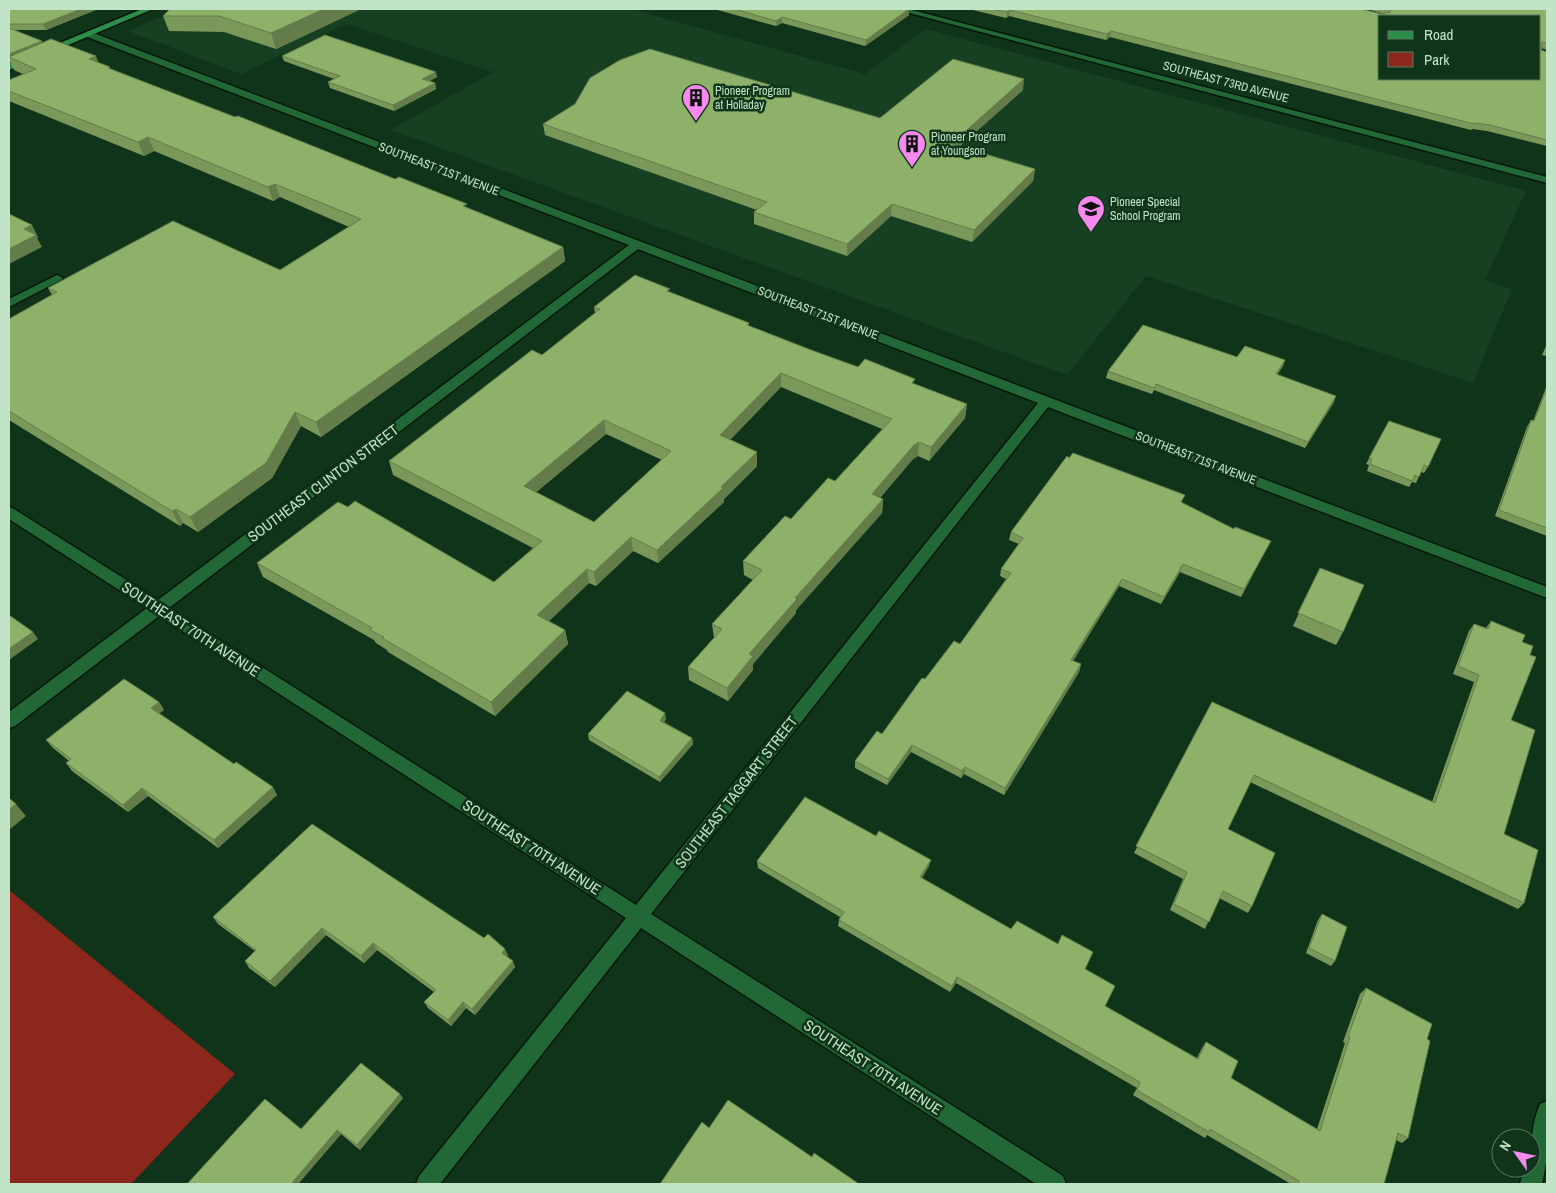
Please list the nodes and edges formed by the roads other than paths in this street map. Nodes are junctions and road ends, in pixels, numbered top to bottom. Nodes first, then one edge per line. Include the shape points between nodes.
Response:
1 (149, 9) edge
2 (899, 9) edge
3 (947, 9) edge
4 (934, 18) junction
5 (88, 34) junction
6 (9, 67) edge
7 (1547, 180) edge
8 (638, 244) junction
9 (57, 278) dead end
10 (9, 304) edge
11 (1046, 401) junction
12 (9, 512) edge
13 (1547, 593) edge
14 (157, 608) junction
15 (9, 721) edge
16 (638, 915) junction
17 (1547, 1111) edge
18 (427, 1184) edge
19 (1055, 1184) edge
20 (1531, 1184) edge

1 - 5 main road
2 - 4 street, SOUTHEAST 73RD AVENUE
3 - 4 street
4 - 7 street, SOUTHEAST 73RD AVENUE
5 - 6 main road
5 - 8 street, SOUTHEAST 71ST AVENUE
8 - 11 street, SOUTHEAST 71ST AVENUE
8 - 14 street, SOUTHEAST CLINTON STREET
9 - 10 street
11 - 13 street, SOUTHEAST 71ST AVENUE
11 - 16 street, SOUTHEAST TAGGART STREET
12 - 14 street, SOUTHEAST 70TH AVENUE
14 - 15 street, SOUTHEAST CLINTON STREET
14 - 16 street, SOUTHEAST 70TH AVENUE
16 - 18 street, SOUTHEAST TAGGART STREET
16 - 19 street, SOUTHEAST 70TH AVENUE
17 - 20 street

